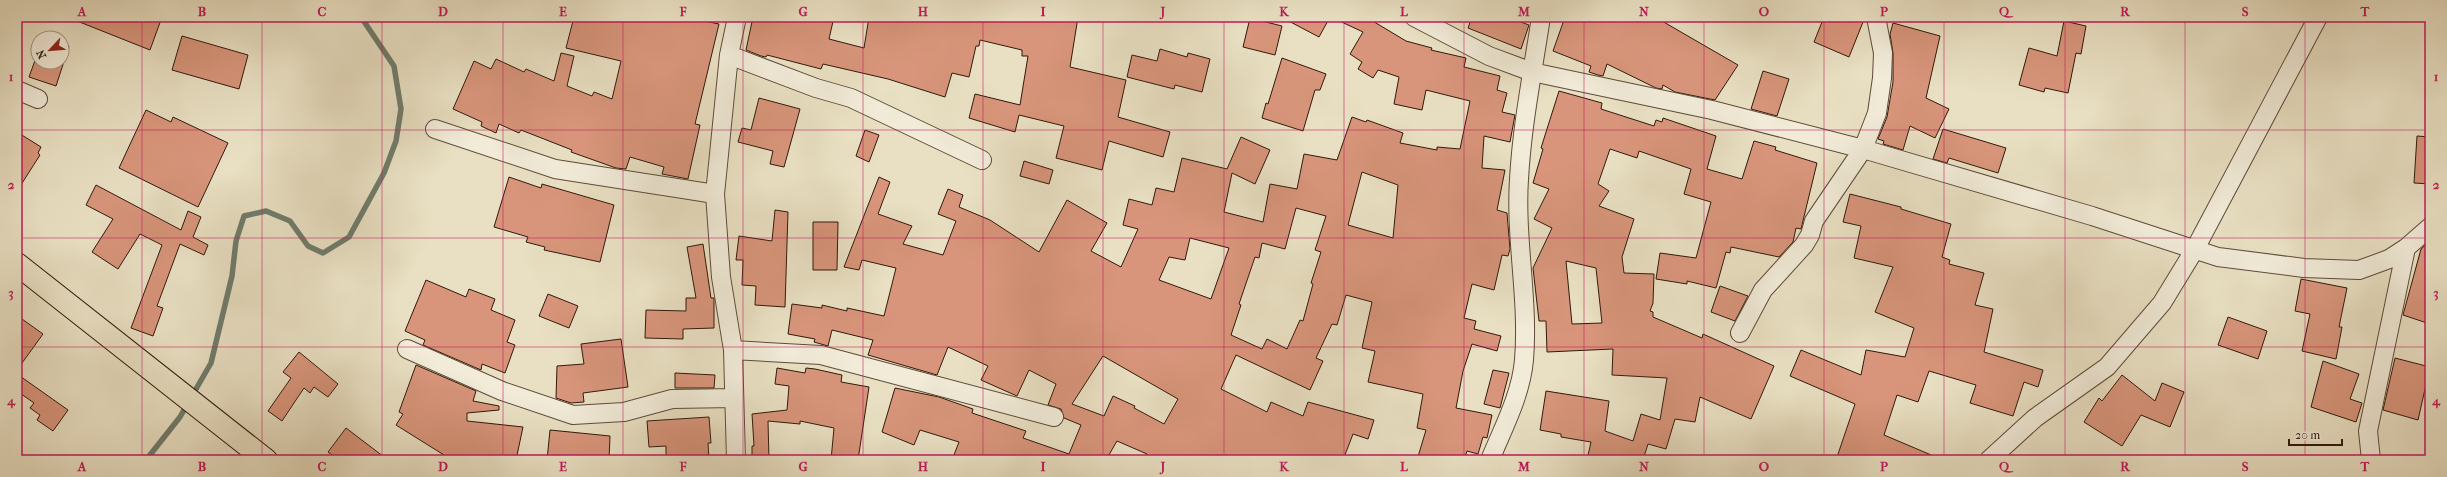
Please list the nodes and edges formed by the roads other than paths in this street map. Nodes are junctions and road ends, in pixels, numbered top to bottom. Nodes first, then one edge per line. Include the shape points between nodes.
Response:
1 (737, 17) edge
2 (1414, 17) edge
3 (1541, 17) edge
4 (1876, 17) edge
5 (2318, 17) edge
6 (728, 55) junction
7 (1532, 72) junction
8 (17, 90) edge
9 (38, 99) dead end
10 (435, 129) dead end
11 (1863, 149) junction
12 (982, 160) dead end
13 (715, 194) junction
14 (2430, 227) edge
15 (2406, 248) junction
16 (2195, 249) junction
17 (17, 264) edge
18 (1740, 333) dead end
19 (407, 349) dead end
20 (733, 350) junction
21 (734, 398) junction
22 (1054, 417) dead end
23 (266, 460) edge
24 (736, 460) edge
25 (1490, 460) edge
26 (1989, 460) edge
27 (2371, 460) edge

1 - 6 street
2 - 7 street via 1490,56
3 - 7 street
4 - 11 street via 1883,53 1882,78 1877,113
5 - 16 street
6 - 12 street via 816,88 851,98
6 - 13 street
7 - 11 street via 1712,110
7 - 25 street via 1519,179 1524,361 1514,404
8 - 9 street
10 - 13 street via 555,169
11 - 16 street
11 - 18 street via 1814,221 1810,236 1804,245 1763,290
13 - 20 street via 721,277
14 - 15 street
15 - 16 street via 2375,266 2359,270 2304,268 2236,260
15 - 27 street via 2368,431
16 - 26 street via 2162,303 2122,352 2107,367 2035,418
17 - 23 main road
19 - 21 street via 502,391 573,415 624,412 672,399
20 - 21 street
20 - 22 street via 821,355
21 - 24 street

